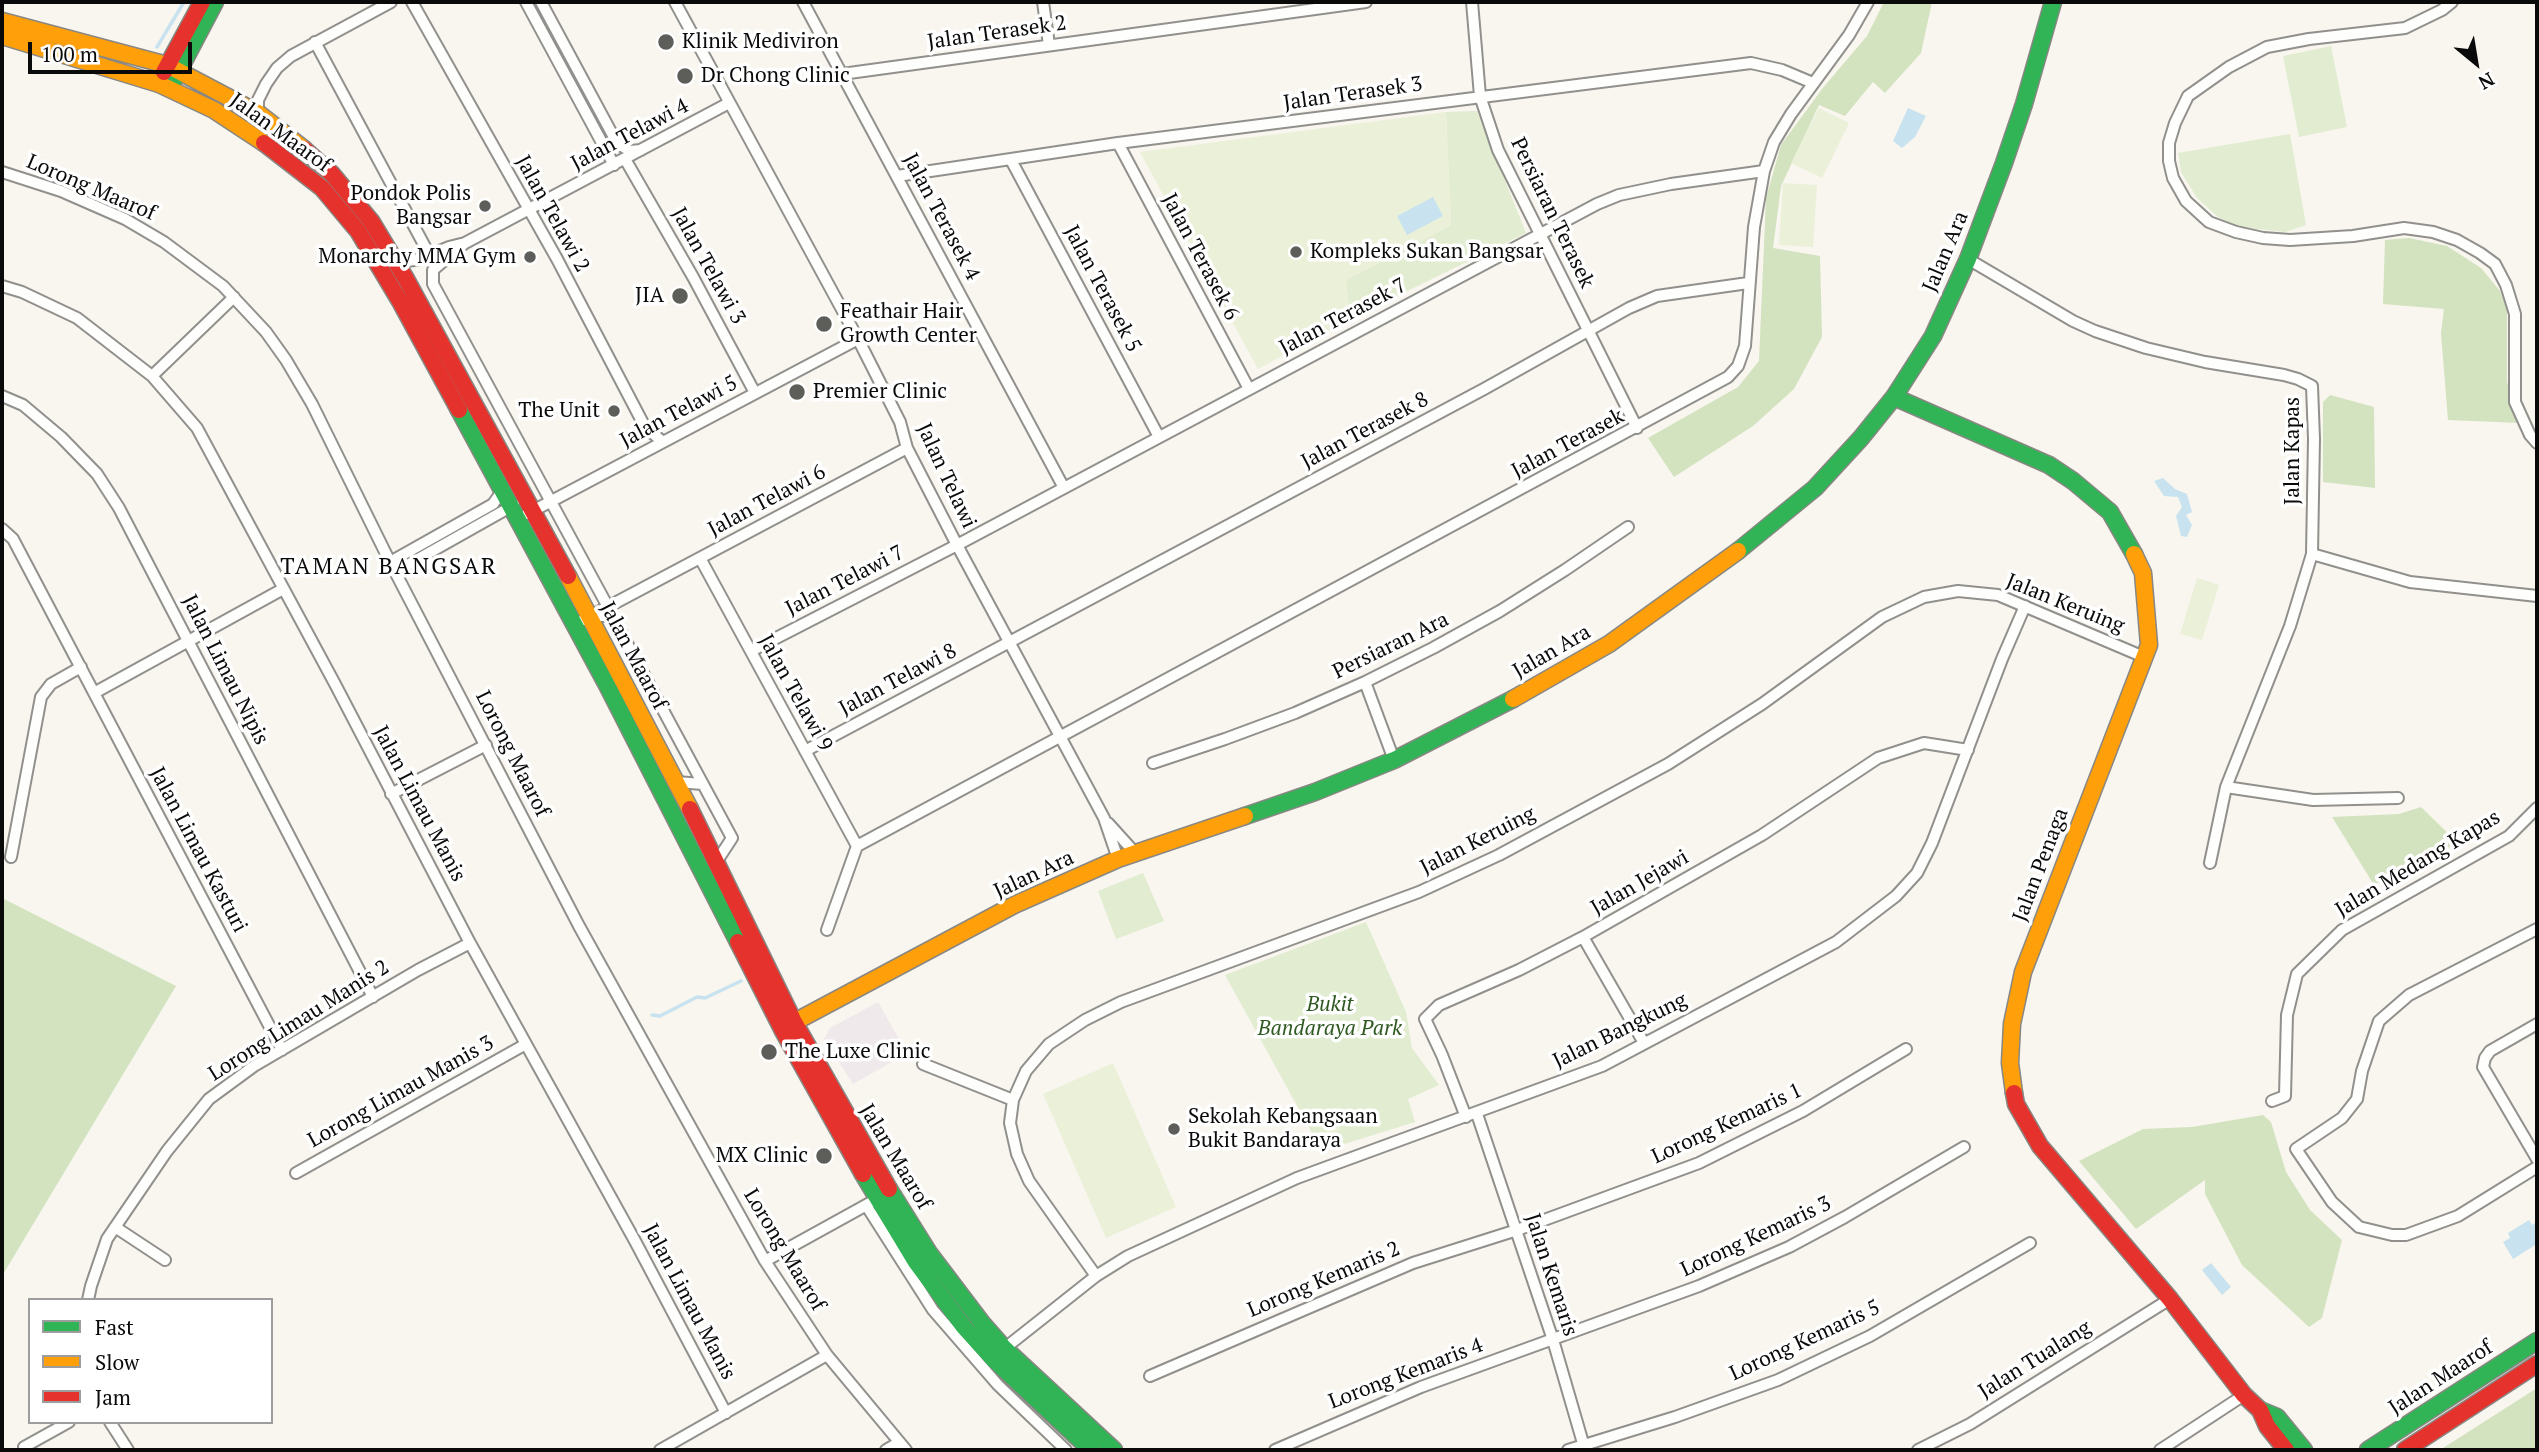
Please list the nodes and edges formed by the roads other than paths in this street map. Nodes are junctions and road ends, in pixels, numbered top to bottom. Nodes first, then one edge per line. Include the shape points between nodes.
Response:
1 (202, 2) edge
2 (215, 2) edge
3 (391, 2) edge
4 (412, 2) edge
5 (526, 2) edge
6 (541, 2) edge
7 (675, 2) edge
8 (803, 2) edge
9 (1043, 2) edge
10 (1366, 2) edge
11 (1472, 2) edge
12 (1868, 2) edge
13 (2053, 2) edge
14 (2452, 2) edge
15 (2, 21) edge
16 (2, 36) edge
17 (316, 42) junction
18 (1049, 45) junction
19 (172, 68) junction
20 (842, 74) junction
21 (1812, 83) junction
22 (164, 86) junction
23 (1480, 96) junction
24 (729, 103) junction
25 (258, 113) junction
26 (1118, 143) junction
27 (644, 150) junction
28 (625, 159) junction
29 (1011, 160) junction
30 (614, 166) junction
31 (1764, 171) junction
32 (2, 172) edge
33 (897, 176) junction
34 (528, 211) junction
35 (1539, 233) junction
36 (465, 243) junction
37 (430, 256) junction
38 (394, 258) junction
39 (1968, 259) junction
40 (1748, 283) junction
41 (433, 284) junction
42 (2, 286) edge
43 (234, 297) junction
44 (418, 300) junction
45 (1588, 331) junction
46 (858, 339) junction
47 (152, 376) junction
48 (1249, 389) junction
49 (755, 393) junction
50 (2, 396) edge
51 (1894, 397) junction
52 (1637, 428) junction
53 (1159, 437) junction
54 (663, 442) junction
55 (2537, 443) edge
56 (907, 448) junction
57 (1064, 488) junction
58 (503, 490) junction
59 (552, 500) junction
60 (522, 509) junction
61 (1628, 527) dead end
62 (2, 529) edge
63 (957, 545) junction
64 (2312, 554) junction
65 (411, 556) junction
66 (701, 558) junction
67 (393, 567) junction
68 (644, 587) junction
69 (283, 589) junction
70 (2537, 596) edge
71 (2025, 606) junction
72 (608, 607) junction
73 (582, 621) junction
74 (615, 621) junction
75 (188, 641) junction
76 (1009, 643) junction
77 (751, 651) junction
78 (2144, 657) junction
79 (81, 667) junction
80 (1365, 682) junction
81 (93, 694) junction
82 (1060, 736) junction
83 (486, 746) junction
84 (1968, 750) junction
85 (805, 751) junction
86 (1394, 760) junction
87 (1153, 763) dead end
88 (676, 782) junction
89 (703, 784) junction
90 (2226, 787) junction
91 (391, 794) junction
92 (2398, 798) dead end
93 (2537, 808) edge
94 (1104, 818) junction
95 (857, 846) junction
96 (1136, 854) junction
97 (11, 857) dead end
98 (1118, 859) junction
99 (717, 860) junction
100 (2210, 863) dead end
101 (2537, 929) edge
102 (827, 930) dead end
103 (1583, 937) junction
104 (470, 943) junction
105 (373, 997) junction
106 (2537, 1024) edge
107 (788, 1025) junction
108 (1644, 1043) junction
109 (526, 1044) junction
110 (1906, 1049) dead end
111 (282, 1050) junction
112 (923, 1065) dead end
113 (1013, 1100) junction
114 (2272, 1101) dead end
115 (1472, 1115) junction
116 (1964, 1147) dead end
117 (2537, 1159) edge
118 (2537, 1167) edge
119 (296, 1174) dead end
120 (878, 1199) junction
121 (115, 1227) junction
122 (1517, 1230) junction
123 (2030, 1243) dead end
124 (165, 1260) dead end
125 (765, 1261) junction
126 (1096, 1276) junction
127 (89, 1298) edge
128 (2170, 1299) junction
129 (1553, 1340) junction
130 (2537, 1341) edge
131 (998, 1353) junction
132 (827, 1355) junction
133 (2537, 1364) edge
134 (1150, 1376) dead end
135 (2244, 1395) junction
136 (2260, 1410) junction
137 (726, 1413) junction
138 (65, 1424) edge
139 (111, 1424) edge
140 (24, 1447) dead end
141 (902, 1447) edge
142 (1584, 1448) edge
143 (128, 1450) edge
144 (660, 1450) edge
145 (886, 1450) edge
146 (1066, 1450) edge
147 (1091, 1450) edge
148 (1114, 1450) edge
149 (1275, 1450) edge
150 (1568, 1450) edge
151 (1917, 1450) edge
152 (2160, 1450) edge
153 (2286, 1450) edge
154 (2305, 1450) edge
155 (2369, 1450) edge
156 (2405, 1450) edge

1 - 19 main road
2 - 19 main road
3 - 17 street
4 - 34 street, Jalan Telawi 2
5 - 30 street
6 - 27 street via 617,143 631,151
7 - 24 street, Jalan Telawi
8 - 20 street, Jalan Terasek 4
9 - 18 street
10 - 18 street, Jalan Terasek 2
11 - 23 street, Persiaran Terasek
12 - 21 street, Jalan Terasek
13 - 39 main road, Jalan Ara via 2024,104
14 - 55 street via 2405,28 2267,47 2230,67 2188,96 2169,143 2169,162 2186,201 2210,222 2236,232 2290,240 2404,229 2433,232 2457,240 2495,264 2515,314 2515,402
15 - 19 main road, Jalan Maarof
16 - 22 main road, Jalan Maarof
17 - 25 street via 278,68 258,100
17 - 37 street
18 - 20 street, Jalan Terasek 2
19 - 22 main road
19 - 25 main road, Jalan Maarof
20 - 33 street, Jalan Terasek 4
21 - 23 street, Jalan Terasek 3 via 1751,64
21 - 31 street, Jalan Terasek via 1774,142
22 - 58 main road, Jalan Maarof via 230,119 322,188 358,231 389,281
23 - 26 street, Jalan Terasek 3
23 - 35 street, Persiaran Terasek via 1498,150
24 - 27 street, Jalan Telawi 4
24 - 46 street, Jalan Telawi
25 - 38 main road, Jalan Maarof via 332,174
26 - 29 street, Jalan Terasek 3
26 - 48 street, Jalan Terasek 6
27 - 28 street, Jalan Telawi 4
28 - 30 street, Jalan Telawi 4
28 - 49 street, Jalan Telawi 3
29 - 33 street, Jalan Terasek 3
29 - 53 street, Jalan Terasek 5
30 - 34 street, Jalan Telawi 4
31 - 35 street, Jalan Terasek 7 via 1619,195
31 - 40 street, Jalan Terasek
32 - 43 street, Lorong Maarof via 125,219 164,242
33 - 57 street, Jalan Terasek 4
34 - 36 street, Jalan Telawi 4
34 - 54 street, Jalan Telawi 2 via 645,427
35 - 45 street, Persiaran Terasek
35 - 48 street, Jalan Terasek 7
36 - 37 street, Jalan Telawi 4
36 - 41 street via 433,270
37 - 38 street, Jalan Telawi 4 via 414,261
38 - 44 main road, Jalan Maarof
39 - 51 main road, Jalan Ara via 1933,336
39 - 64 street, Jalan Kapas via 2095,331 2146,348 2284,375 2312,386
40 - 45 street, Jalan Terasek 8 via 1657,296
40 - 52 street, Jalan Terasek via 1745,346 1738,366 1728,377
41 - 44 street via 419,290
41 - 59 street, Jalan Maarof
42 - 47 street, Jalan Limau Manis via 77,318
43 - 47 street
43 - 67 street, Lorong Maarof via 295,374
44 - 60 main road, Jalan Maarof
45 - 52 street, Persiaran Terasek
45 - 76 street, Jalan Terasek 8
46 - 49 street, Jalan Telawi 5
46 - 56 street, Jalan Telawi via 900,422
47 - 69 street, Jalan Limau Manis via 197,428
48 - 53 street, Jalan Terasek 7
49 - 54 street, Jalan Telawi 5
50 - 75 street, Jalan Limau Nipis via 36,415 97,474
51 - 78 main road, Jalan Penaga via 2049,466 2110,512 2143,573 2149,645
51 - 86 main road, Jalan Ara via 1815,488 1703,578 1609,643 1523,694
52 - 82 street, Jalan Terasek
53 - 57 street, Jalan Terasek 7
54 - 59 street, Jalan Telawi 5
56 - 63 street, Jalan Telawi
56 - 66 street, Jalan Telawi 6
57 - 63 street, Jalan Terasek 7
58 - 60 main road, Jalan Maarof
58 - 65 street via 493,504
59 - 60 street, Jalan Telawi 5
59 - 72 street, Jalan Maarof
60 - 65 street, Jalan Telawi 5
60 - 73 main road, Jalan Maarof
61 - 80 street, Persiaran Ara via 1500,611
62 - 79 street, Jalan Limau Kasturi via 13,538
63 - 76 street, Jalan Telawi
63 - 77 street, Jalan Telawi 7
64 - 70 street via 2410,582
64 - 90 street, Jalan Kapas via 2290,626
65 - 67 street
66 - 68 street, Jalan Telawi 6
66 - 77 street, Jalan Telawi 9
67 - 83 street, Lorong Maarof
68 - 72 street, Jalan Telawi 6
68 - 74 street, Jalan Telawi 6 via 615,612
69 - 75 street
69 - 91 street, Jalan Limau Manis
71 - 78 street, Jalan Keruing
71 - 84 street, Jalan Bangkung
71 - 113 street, Jalan Keruing via 1998,595 1958,591 1924,597 1882,617 1762,704 1668,764 1499,855 1419,892 1121,1002 1084,1020 1049,1044 1026,1071
72 - 73 street, Jalan Telawi 6
73 - 74 street via 608,616
73 - 88 main road, Jalan Maarof
73 - 107 main road, Jalan Maarof via 643,753
74 - 89 street
75 - 81 street
75 - 105 street, Jalan Limau Nipis
76 - 82 street, Jalan Telawi
76 - 85 street, Jalan Telawi 8
77 - 85 street, Jalan Telawi 9
78 - 128 main road, Jalan Penaga via 2023,972 2012,1024 2010,1063 2016,1104 2040,1146
79 - 81 street, Jalan Limau Kasturi
79 - 97 street via 51,684 41,697
80 - 86 street
80 - 87 street, Persiaran Ara
81 - 111 street, Jalan Limau Kasturi
82 - 94 street, Jalan Telawi
82 - 95 street
83 - 91 street
83 - 125 street, Lorong Maarof via 584,936
84 - 103 street, Jalan Jejawi via 1924,743 1878,758 1762,835
84 - 108 street, Jalan Bangkung via 1932,843 1917,873 1896,896 1836,942
85 - 95 street, Jalan Telawi 9
86 - 96 main road, Jalan Ara
88 - 89 street
88 - 99 main road, Jalan Maarof
89 - 99 street via 732,838
90 - 92 street via 2313,800
90 - 100 street, Jalan Kapas
91 - 104 street, Jalan Limau Manis
93 - 114 street, Jalan Medang Kapas via 2509,836 2342,930 2297,974 2287,1015 2286,1096
94 - 96 street, Jalan Telawi
94 - 98 street, Jalan Telawi
95 - 102 street
96 - 98 main road, Jalan Ara
98 - 107 main road, Jalan Ara via 1014,905
99 - 107 main road, Jalan Maarof
101 - 118 street via 2409,995 2379,1021 2357,1099 2343,1118 2297,1149 2332,1202 2360,1227 2406,1236 2458,1216
103 - 108 street
103 - 115 street, Jalan Jejawi via 1438,1005 1425,1019
104 - 105 street, Lorong Limau Manis 2
104 - 109 street, Jalan Limau Manis
105 - 111 street, Lorong Limau Manis 2
106 - 117 street via 2490,1051 2483,1067
107 - 120 main road, Jalan Maarof
108 - 115 street, Jalan Bangkung via 1602,1066
109 - 119 street, Lorong Limau Manis 3
109 - 137 street, Jalan Limau Manis
110 - 122 street, Lorong Kemaris 1 via 1803,1111 1699,1163
111 - 121 street, Lorong Limau Manis 2 via 209,1099
112 - 113 street
113 - 126 street, Jalan Keruing via 1010,1123 1029,1181
115 - 122 street, Jalan Kemaris
115 - 126 street, Jalan Bangkung via 1297,1178 1128,1256
116 - 129 street, Lorong Kemaris 3 via 1789,1247
120 - 125 street
120 - 131 main road, Jalan Maarof via 916,1262 964,1327
120 - 146 street, Jalan Maarof via 933,1310 998,1385
121 - 124 street
121 - 127 street, Lorong Limau Manis 2 via 107,1238
122 - 129 street, Jalan Kemaris
122 - 134 street, Lorong Kemaris 2 via 1413,1263
123 - 142 street, Lorong Kemaris 5 via 1870,1336 1778,1380
125 - 132 street, Lorong Maarof
126 - 131 street, Jalan Bangkung
128 - 135 main road, Jalan Penaga
128 - 151 street, Jalan Tualang via 1970,1423
129 - 142 street, Jalan Kemaris
129 - 149 street, Lorong Kemaris 4 via 1421,1387
130 - 155 main road, Jalan Maarof
131 - 147 main road, Jalan Maarof
131 - 148 main road, Jalan Maarof
132 - 137 street
132 - 141 street, Lorong Maarof
133 - 156 main road, Jalan Maarof
135 - 136 main road, Jalan Penaga
135 - 152 street
136 - 153 main road, Jalan Penaga
136 - 154 main road, Jalan Penaga via 2277,1417
137 - 144 street
138 - 140 street
139 - 143 street
141 - 145 street
142 - 150 street, Lorong Kemaris 5

